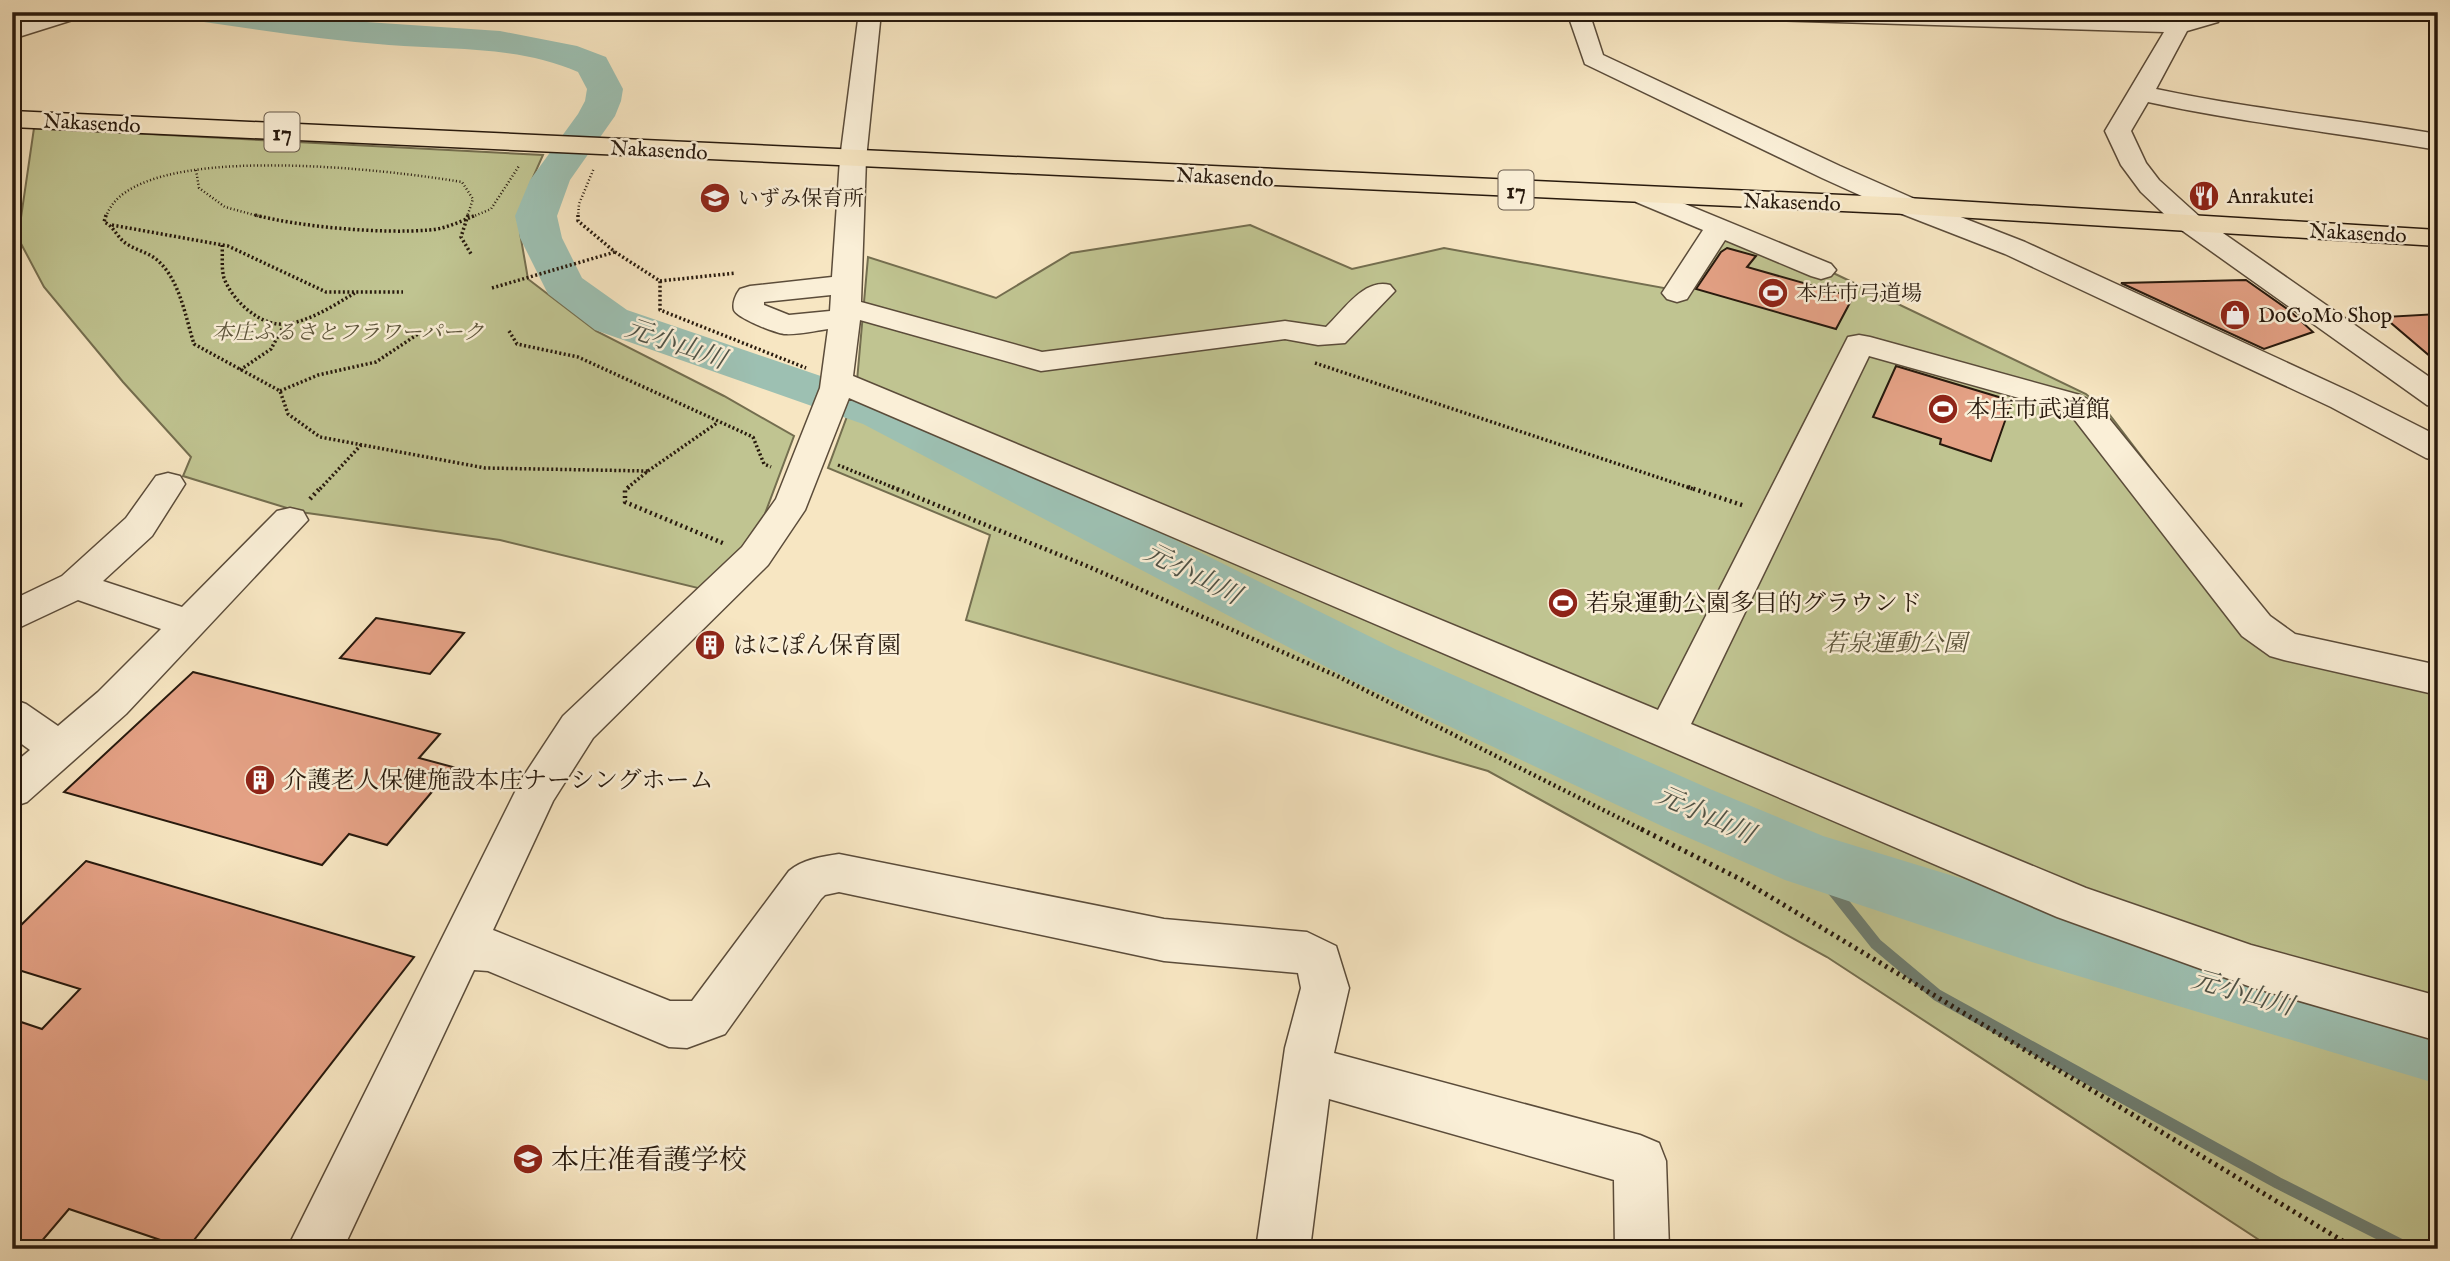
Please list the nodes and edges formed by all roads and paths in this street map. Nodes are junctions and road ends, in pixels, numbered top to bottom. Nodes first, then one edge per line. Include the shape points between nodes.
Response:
1 (74, 12) edge
2 (870, 12) edge
3 (1578, 12) edge
4 (1733, 12) edge
5 (2206, 12) edge
6 (2172, 25) junction
7 (12, 32) edge
8 (2140, 93) junction
9 (12, 119) edge
10 (2438, 142) edge
11 (542, 145) junction
12 (599, 148) junction
13 (853, 159) junction
14 (196, 170) junction
15 (1646, 196) junction
16 (1907, 206) junction
17 (465, 218) junction
18 (2190, 223) junction
19 (111, 225) junction
20 (1719, 227) junction
21 (2438, 238) edge
22 (222, 245) junction
23 (615, 252) junction
24 (471, 254) dead end
25 (1821, 270) dead end
26 (492, 288) dead end
27 (1380, 291) dead end
28 (357, 292) junction
29 (402, 292) dead end
30 (1676, 293) dead end
31 (846, 303) junction
32 (284, 325) junction
33 (509, 331) dead end
34 (418, 334) dead end
35 (1314, 363) dead end
36 (240, 370) junction
37 (836, 384) junction
38 (279, 391) junction
39 (2438, 398) edge
40 (718, 423) junction
41 (361, 445) junction
42 (2438, 450) edge
43 (809, 459) junction
44 (648, 471) junction
45 (168, 484) dead end
46 (1775, 515) junction
47 (290, 520) joint
48 (755, 556) junction
49 (75, 585) junction
50 (12, 617) edge
51 (190, 624) junction
52 (2438, 680) edge
53 (12, 715) edge
54 (1668, 730) junction
55 (60, 750) junction
56 (12, 790) edge
57 (461, 948) junction
58 (2438, 1019) edge
59 (1307, 1069) junction
60 (314, 1249) edge
61 (1283, 1249) edge
62 (1642, 1249) edge
63 (2356, 1249) edge

1 - 7 street
2 - 13 street
3 - 16 street via 1593,59
4 - 6 street
5 - 6 street via 2210,17 2204,20
6 - 8 street via 2176,31
8 - 10 street via 2222,111
8 - 18 street via 2118,131 2150,186
9 - 11 highway, Nakasendo / 17
11 - 12 highway, Nakasendo / 17
11 - 17 path via 491,209
12 - 13 highway, Nakasendo / 17
12 - 23 path via 579,204 578,221
13 - 15 highway, Nakasendo / 17
13 - 31 street
14 - 17 path via 199,188 225,207 262,217 394,231 450,226
14 - 17 path via 277,163 430,176 462,182 473,199
14 - 19 path via 138,186 120,197 111,203 104,222
15 - 16 highway, Nakasendo / 17
15 - 20 street
16 - 18 highway, Nakasendo / 17
16 - 42 street via 2015,248 2342,400
17 - 24 path via 461,237
18 - 21 highway, Nakasendo / 17
18 - 39 street
19 - 22 path
19 - 36 path via 117,240 156,259 172,279 194,344
20 - 25 street
20 - 30 street
22 - 28 path via 326,292
22 - 32 path via 224,278 248,312 273,325
23 - 26 path
23 - 37 path via 660,281 660,310
27 - 31 street via 1334,336 1285,330 1041,362
28 - 29 path
28 - 32 path
31 - 37 street
32 - 36 path via 271,349
33 - 40 path via 517,344 578,357
34 - 38 path via 376,362 318,374
35 - 46 path
36 - 38 path
37 - 43 street
37 - 54 street
38 - 41 path via 288,414 320,437
40 - 43 path via 753,437 764,464
40 - 44 path
41 - 44 path via 485,468
41 - 47 path
43 - 48 street via 793,502
43 - 63 path via 1087,566 1337,676 1744,881
44 - 48 path via 625,490 625,502
45 - 49 street via 139,527
46 - 52 street via 1859,344 2051,396 2086,412 2256,626 2284,646
46 - 54 street
47 - 51 street
48 - 57 street via 578,727 536,792
49 - 50 street
49 - 51 street
51 - 55 street
53 - 55 street
54 - 58 street via 2073,903 2251,966
55 - 56 street
57 - 59 street via 491,950 669,1024 687,1026 708,1018 805,885 813,878 839,873 1164,940 1307,953 1319,961 1325,988
57 - 60 street
59 - 61 street
59 - 62 street via 1640,1161

